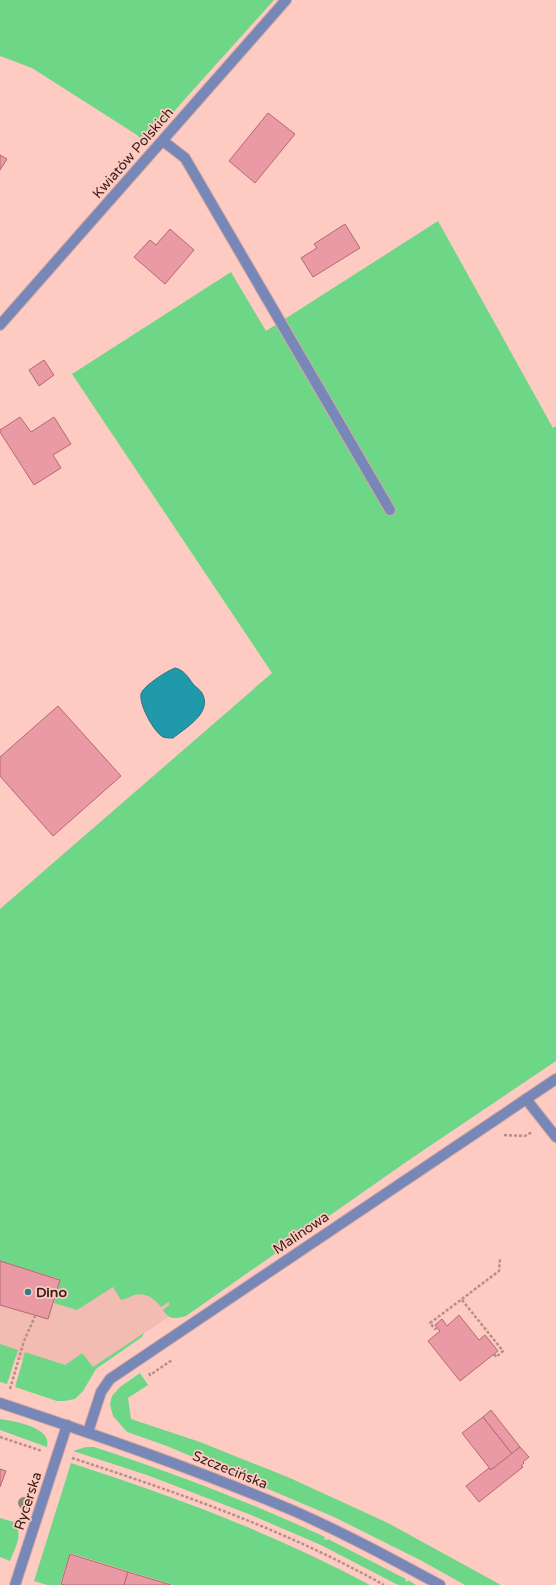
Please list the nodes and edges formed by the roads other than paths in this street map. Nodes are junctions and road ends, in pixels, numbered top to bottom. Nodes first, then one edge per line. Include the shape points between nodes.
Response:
1 (286, 0) edge
2 (163, 141) junction
3 (0, 325) edge
4 (390, 510) dead end
5 (556, 1079) edge
6 (526, 1099) junction
7 (556, 1137) edge
8 (0, 1403) edge
9 (67, 1425) junction
10 (88, 1432) junction
11 (15, 1585) edge
12 (440, 1585) edge

1 - 2 street, Kwiatów Polskich
2 - 3 street, Kwiatów Polskich
2 - 4 street via 185,158
5 - 6 street, Malinowa
6 - 7 street
6 - 10 street, Malinowa via 110,1379 101,1392
8 - 9 street, Szczecińska
9 - 10 street, Szczecińska
9 - 11 street, Rycerska
10 - 12 street, Szczecińska via 294,1511 373,1548

